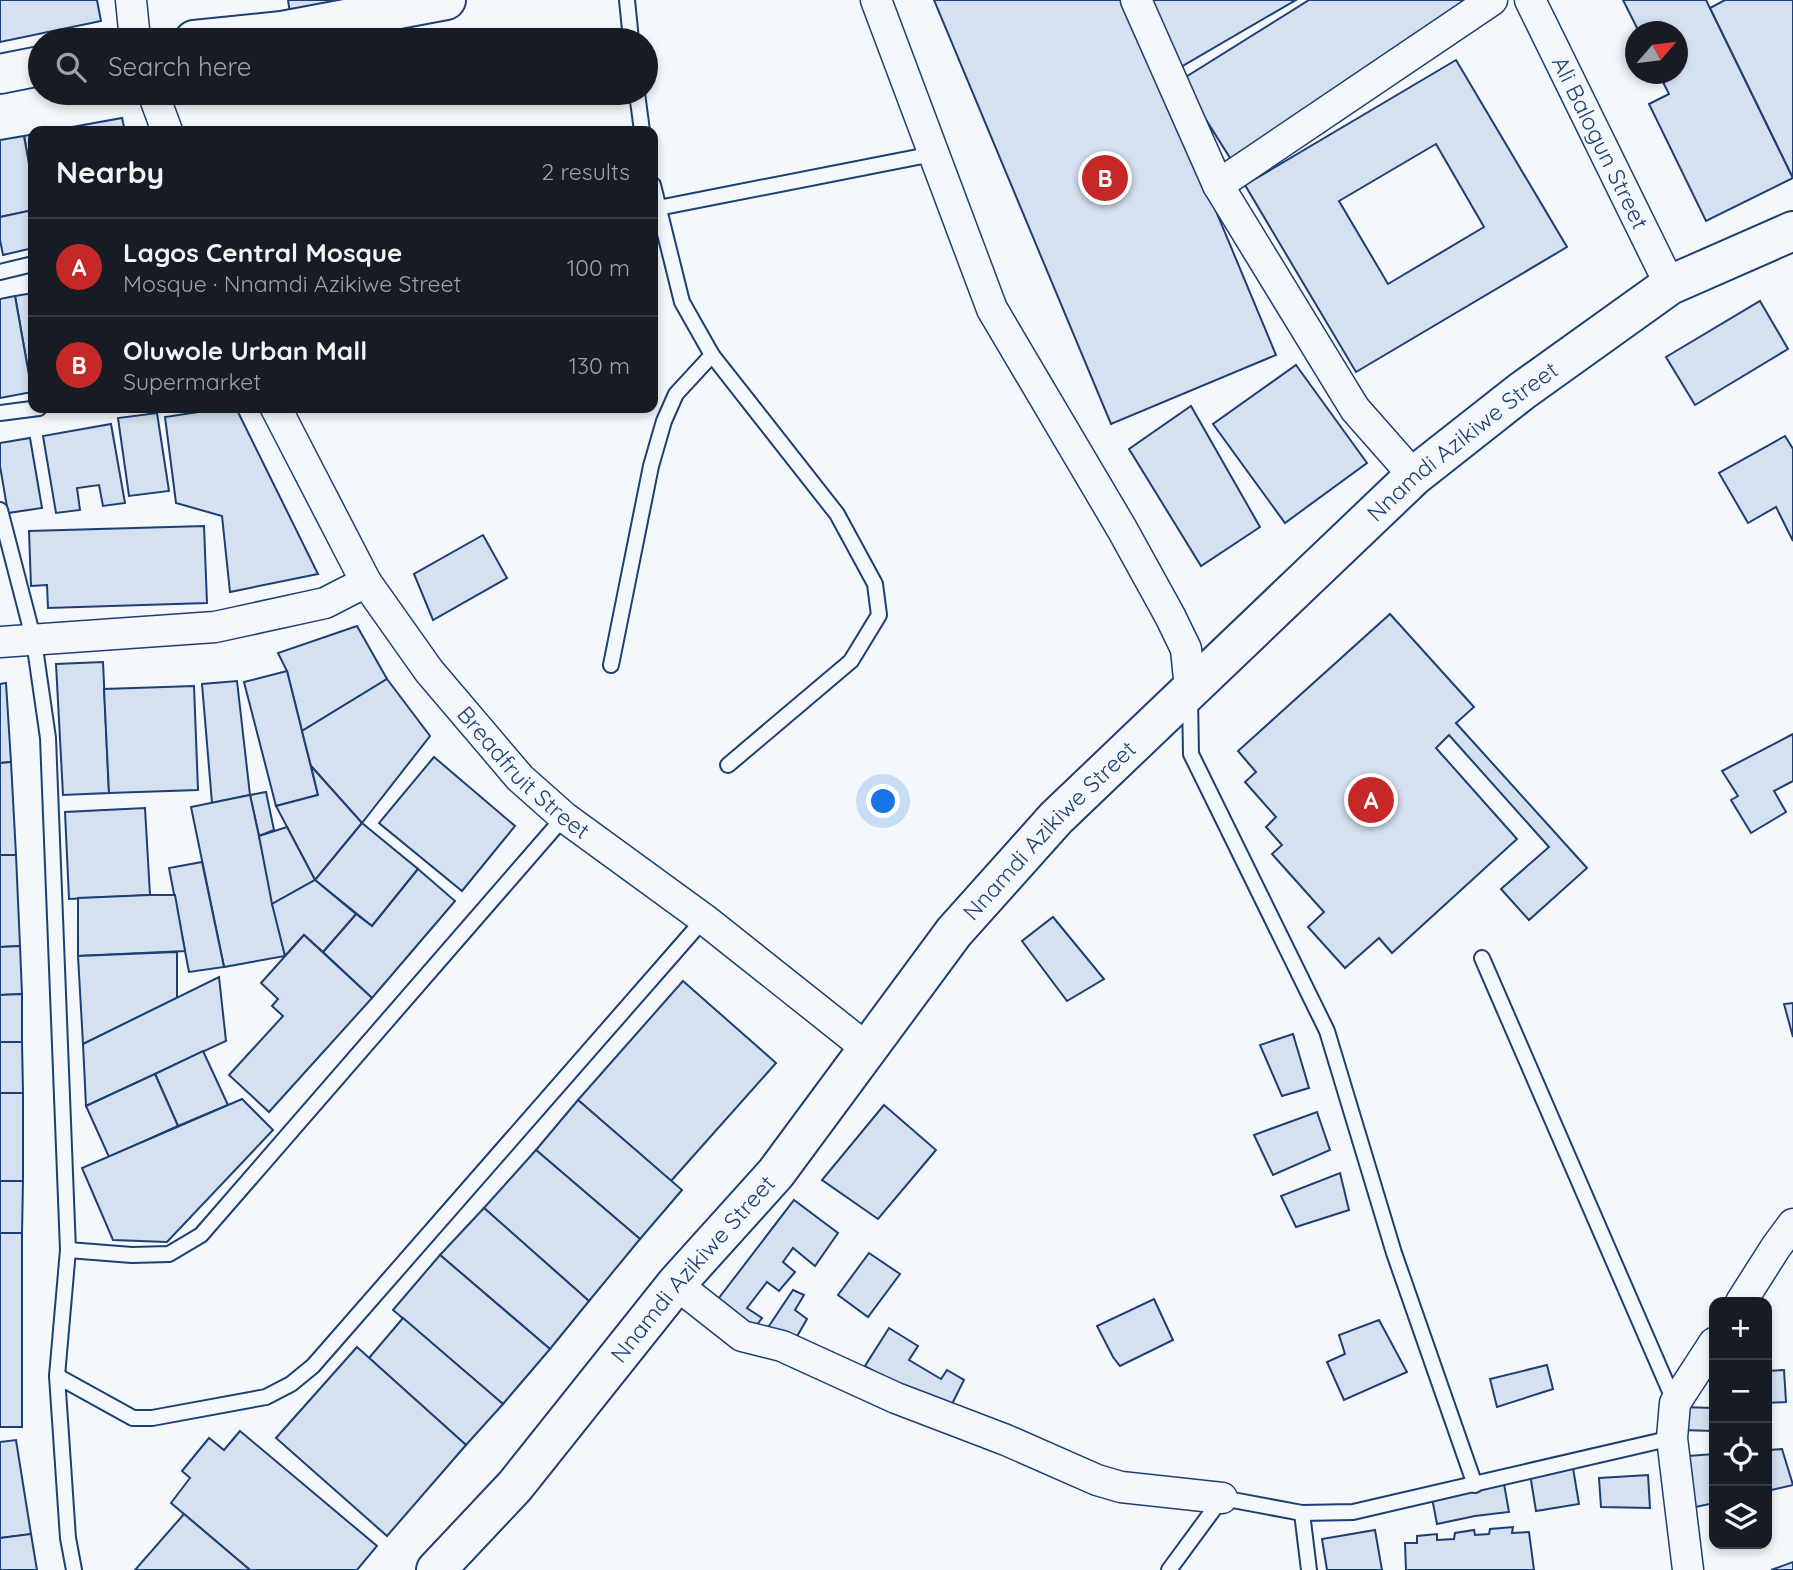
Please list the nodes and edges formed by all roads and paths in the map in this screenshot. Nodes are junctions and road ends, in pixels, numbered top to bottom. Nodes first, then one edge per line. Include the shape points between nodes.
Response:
1 (131, 0) edge
2 (446, 0) edge
3 (627, 0) edge
4 (876, 0) edge
5 (1136, 0) edge
6 (1492, 0) edge
7 (1530, 0) edge
8 (134, 28) edge
9 (298, 28) edge
10 (630, 28) edge
11 (28, 68) edge
12 (0, 74) edge
13 (157, 105) edge
14 (639, 105) edge
15 (165, 126) edge
16 (641, 126) edge
17 (933, 154) junction
18 (1218, 185) junction
19 (658, 208) edge
20 (658, 216) edge
21 (1793, 231) edge
22 (28, 265) edge
23 (0, 272) edge
24 (1670, 285) junction
25 (712, 355) junction
26 (28, 409) edge
27 (0, 413) edge
28 (279, 413) edge
29 (1414, 476) junction
30 (0, 510) edge
31 (366, 582) junction
32 (34, 641) junction
33 (0, 642) edge
34 (611, 665) dead end
35 (1190, 689) junction
36 (728, 765) dead end
37 (564, 817) junction
38 (704, 919) junction
39 (1482, 958) dead end
40 (869, 1049) junction
41 (1793, 1224) edge
42 (68, 1250) junction
43 (676, 1284) junction
44 (1744, 1297) edge
45 (1709, 1351) edge
46 (58, 1376) junction
47 (1675, 1403) junction
48 (1672, 1438) junction
49 (1475, 1485) junction
50 (1222, 1498) junction
51 (1302, 1513) junction
52 (74, 1570) edge
53 (436, 1570) edge
54 (1169, 1570) edge
55 (1309, 1570) edge
56 (1688, 1570) edge

1 - 8 street
2 - 9 main road
3 - 10 lane
4 - 17 street
5 - 18 street
6 - 18 street
7 - 24 street, Ali Balogun Street
11 - 12 main road
13 - 15 street
14 - 16 lane
17 - 19 lane
17 - 35 street via 992,309 1170,616 1186,649
18 - 29 street via 1355,409
20 - 25 lane via 681,302
21 - 24 main road, Nnamdi Azikiwe Street
22 - 23 lane
24 - 29 main road, Nnamdi Azikiwe Street via 1522,391
25 - 34 lane via 676,394 664,421
25 - 36 lane via 837,514 875,584 879,615 851,661
26 - 27 lane
28 - 31 street, Breadfruit Street
29 - 35 main road, Nnamdi Azikiwe Street
30 - 32 lane
31 - 32 street via 325,603 215,627
31 - 37 street, Breadfruit Street via 429,671 485,738 520,778
32 - 33 street
32 - 42 lane via 48,738
35 - 40 main road, Nnamdi Azikiwe Street via 1047,828 954,932
35 - 49 lane via 1191,754 1328,1031 1394,1253
37 - 38 street, Breadfruit Street
37 - 42 lane via 201,1235 169,1254
38 - 40 street, Breadfruit Street
38 - 46 lane via 313,1366 291,1384 266,1397 133,1418
39 - 47 lane
40 - 43 main road, Nnamdi Azikiwe Street via 776,1173
41 - 44 street
42 - 46 lane
43 - 50 street via 742,1336 782,1346 1097,1480 1121,1487
43 - 53 main road, Nnamdi Azikiwe Street via 515,1486
45 - 47 street
46 - 52 lane
47 - 48 street
48 - 49 lane
48 - 56 street
49 - 51 lane via 1353,1512
50 - 51 lane
50 - 54 lane
51 - 55 lane

